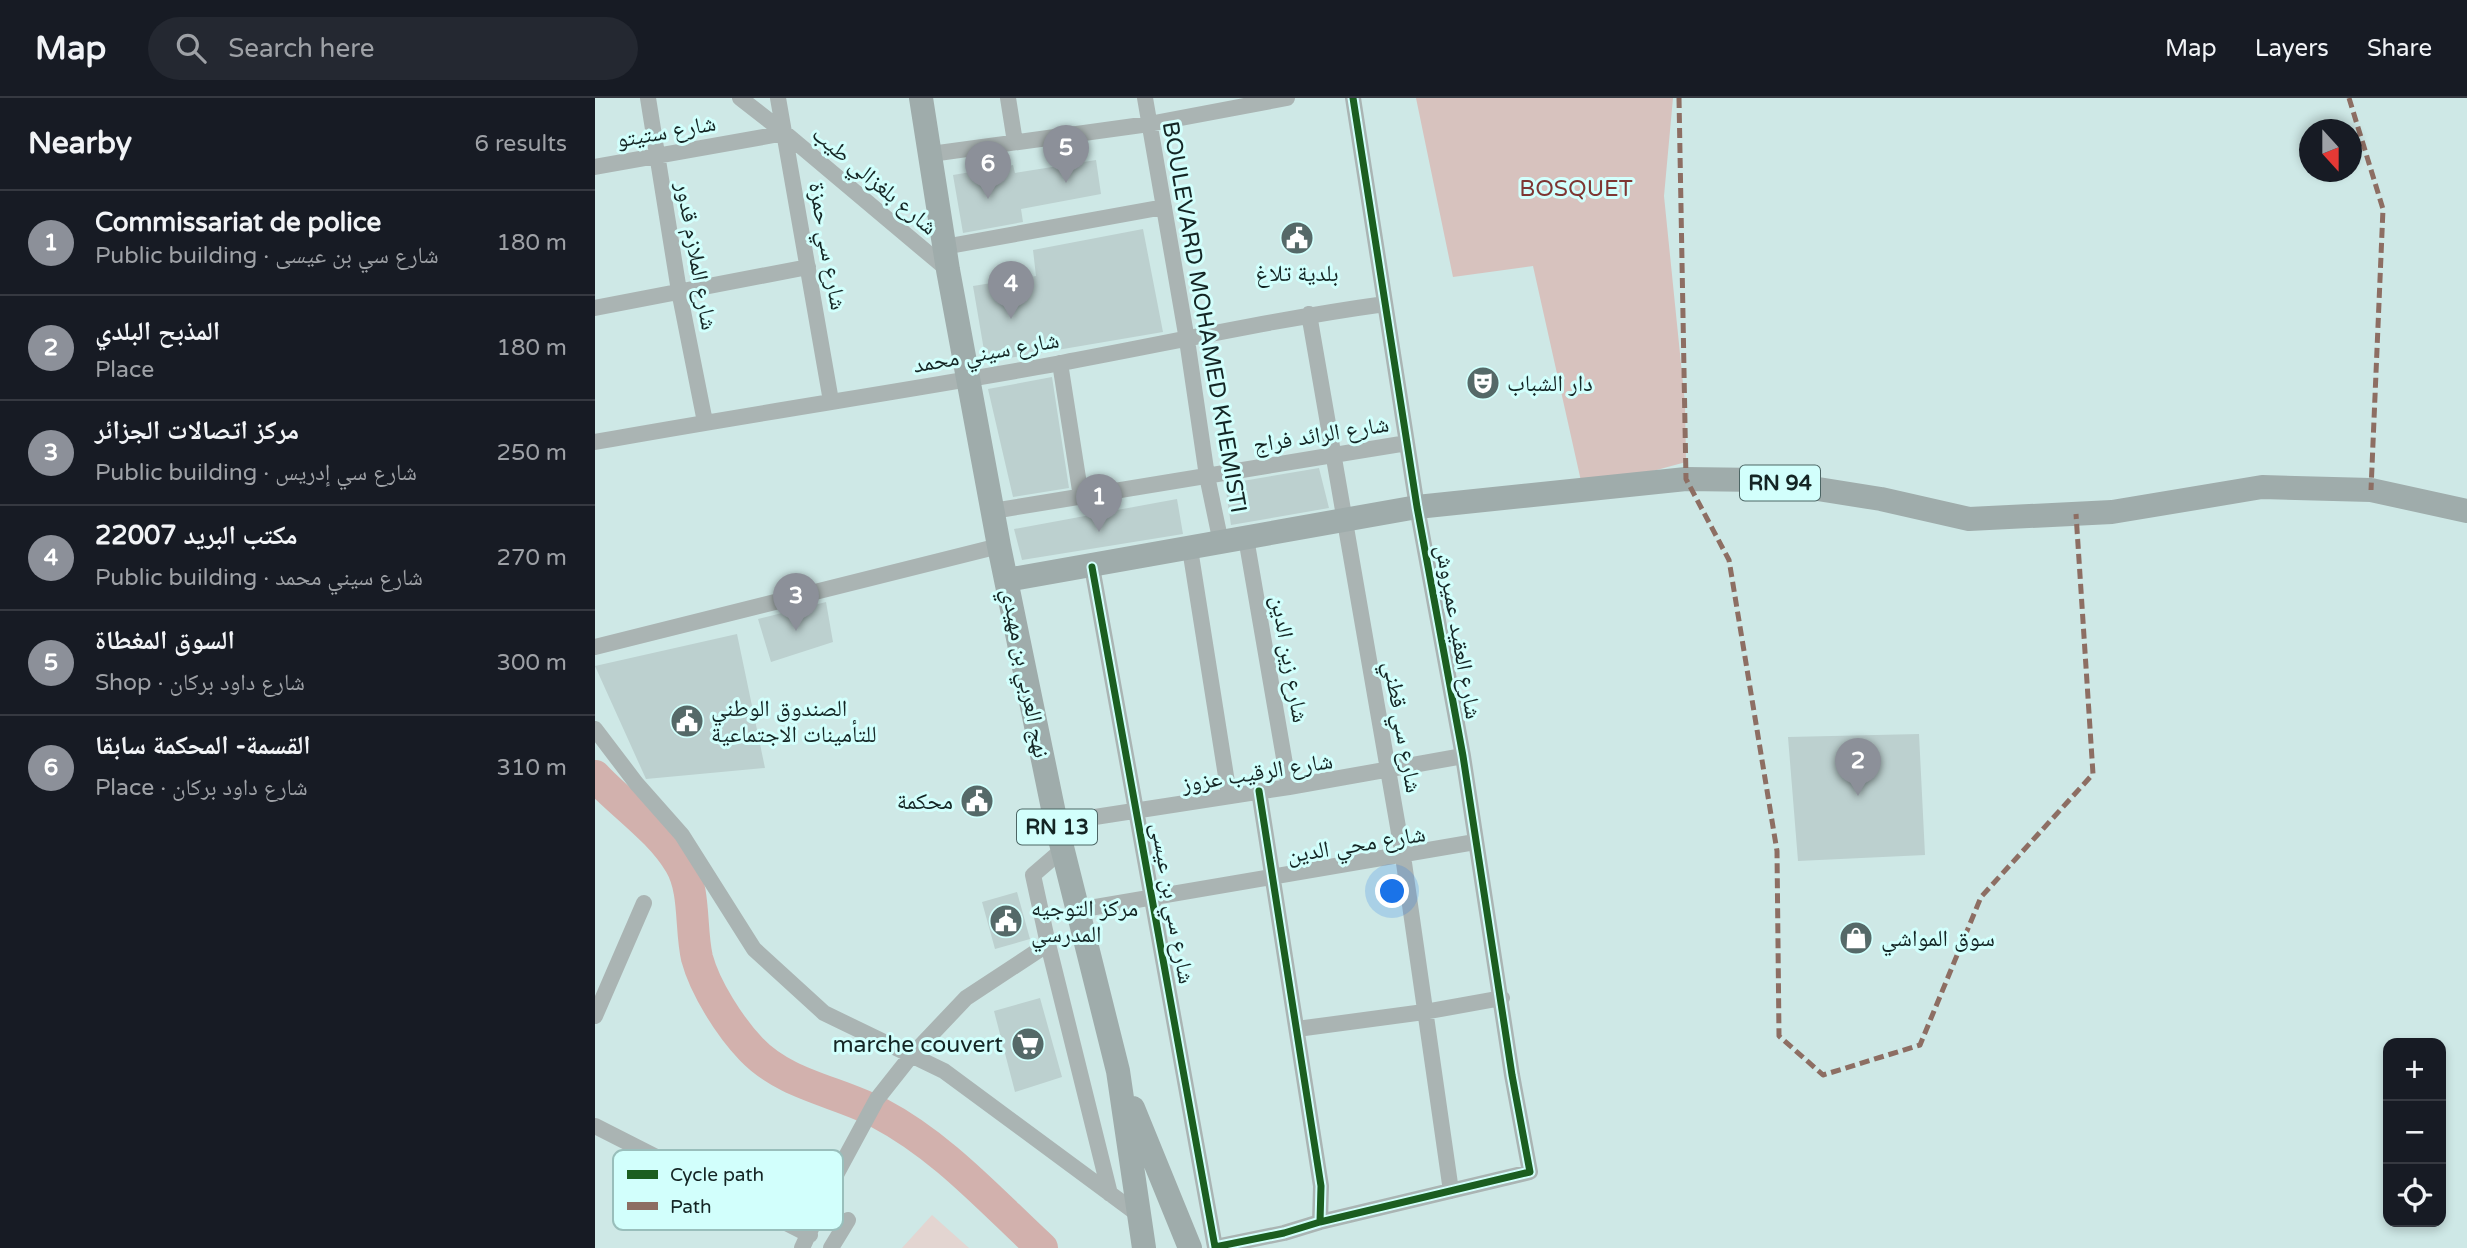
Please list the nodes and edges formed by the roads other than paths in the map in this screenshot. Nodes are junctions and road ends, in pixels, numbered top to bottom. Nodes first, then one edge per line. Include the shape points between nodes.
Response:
1 (648, 98) edge
2 (740, 98) edge
3 (778, 98) edge
4 (921, 98) edge
5 (1008, 98) edge
6 (1145, 98) edge
7 (1353, 98) edge
8 (1277, 99) edge
9 (1149, 124) junction
10 (785, 133) junction
11 (1015, 142) junction
12 (931, 154) junction
13 (657, 157) junction
14 (595, 167) edge
15 (1164, 207) junction
16 (946, 259) junction
17 (808, 267) junction
18 (679, 291) junction
19 (1385, 304) junction
20 (595, 308) edge
21 (1309, 314) junction
22 (1187, 340) junction
23 (1060, 363) junction
24 (970, 379) junction
25 (831, 401) junction
26 (705, 422) junction
27 (595, 442) edge
28 (1407, 443) junction
29 (1331, 454) junction
30 (1207, 476) junction
31 (1081, 497) junction
32 (1417, 507) junction
33 (993, 511) junction
34 (2467, 512) edge
35 (1344, 519) junction
36 (1246, 538) junction
37 (1221, 543) junction
38 (999, 546) junction
39 (1189, 549) junction
40 (1092, 567) junction
41 (1007, 580) junction
42 (595, 647) edge
43 (595, 729) edge
44 (1463, 756) junction
45 (1388, 770) junction
46 (1289, 787) junction
47 (1259, 791) junction
48 (1229, 795) junction
49 (1138, 811) junction
50 (1056, 823) junction
51 (1475, 842) junction
52 (1062, 850) junction
53 (1403, 856) junction
54 (1273, 877) junction
55 (1152, 896) junction
56 (644, 903) dead end
57 (1078, 910) junction
58 (1048, 944) junction
59 (1501, 998) junction
60 (1425, 1012) junction
61 (595, 1016) edge
62 (1297, 1029) junction
63 (911, 1056) junction
64 (1118, 1072) junction
65 (595, 1126) edge
66 (639, 1150) edge
67 (843, 1162) edge
68 (1451, 1191) junction
69 (1110, 1194) junction
70 (1139, 1215) junction
71 (848, 1220) dead end
72 (1320, 1222) junction
73 (843, 1228) edge
74 (786, 1230) edge
75 (842, 1230) edge
76 (806, 1241) edge
77 (1215, 1247) edge
78 (831, 1248) edge
79 (1144, 1248) edge
80 (1190, 1248) edge

1 - 13 street, شارع الملازم قدور
2 - 10 street, شارع بلغزالي طيب
3 - 10 street, شارع سي حمزة
4 - 12 main road, RN 13
5 - 11 street
6 - 9 street, BOULEVARD MOHAMED KHEMISTI
7 - 19 street, شارع العقيد عميروش
8 - 9 street
9 - 11 street
9 - 15 street, BOULEVARD MOHAMED KHEMISTI
10 - 13 street, شارع ستيتو
10 - 16 street, شارع بلغزالي طيب
10 - 17 street, شارع سي حمزة
11 - 12 street
12 - 16 main road, RN 13
13 - 14 street, شارع ستيتو
13 - 18 street, شارع الملازم قدور
15 - 16 street
15 - 22 street, BOULEVARD MOHAMED KHEMISTI
16 - 24 main road, نهج العربي بن مهيدي / RN 13
17 - 18 street
17 - 25 street, شارع سي حمزة
18 - 20 street
18 - 26 street, شارع الملازم قدور
19 - 21 street, شارع سيني محمد
19 - 28 street, شارع العقيد عميروش
21 - 22 street, شارع سيني محمد
21 - 29 street, شارع سي قطني
22 - 23 street, شارع سيني محمد
22 - 30 street, BOULEVARD MOHAMED KHEMISTI
23 - 24 street, شارع سيني محمد
23 - 31 street
24 - 25 street, شارع سيني محمد
24 - 33 main road, نهج العربي بن مهيدي / RN 13
25 - 26 street, شارع سيني محمد
26 - 27 street, شارع سيني محمد
28 - 29 street, شارع الرائد فراج
28 - 32 street, شارع العقيد عميروش
29 - 30 street, شارع الرائد فراج
29 - 35 street, شارع سي قطني
30 - 31 street, شارع الرائد فراج
30 - 37 street, BOULEVARD MOHAMED KHEMISTI
31 - 33 street, شارع الرائد فراج
32 - 34 main road, RN 94 via 1686,479 1762,480 1969,519 2112,512 2262,487 2371,490
32 - 35 main road, RN 94
32 - 44 street, شارع العقيد عميروش
33 - 38 main road, نهج العربي بن مهيدي / RN 13
35 - 36 main road, RN 94
35 - 45 street, شارع سي قطني
36 - 37 main road, RN 94
36 - 46 street, شارع زين الدين
37 - 39 main road, RN 94
38 - 41 main road, نهج العربي بن مهيدي / RN 13
38 - 42 street
39 - 40 main road, RN 94
39 - 48 street
40 - 41 main road, RN 94
40 - 49 street, شارع سي بن عيسى
41 - 50 main road, نهج العربي بن مهيدي / RN 13
43 - 63 street via 682,835 754,949 824,1013
44 - 45 street, شارع الرقيب عزوز
44 - 51 street, شارع العقيد عميروش
45 - 46 street, شارع الرقيب عزوز
45 - 53 street, شارع سي قطني
46 - 47 street, شارع الرقيب عزوز
47 - 48 street, شارع الرقيب عزوز
47 - 54 street
48 - 49 street, شارع الرقيب عزوز
49 - 50 street, شارع الرقيب عزوز
49 - 55 street, شارع سي بن عيسى
50 - 52 main road, نهج العربي بن مهيدي / RN 13
51 - 53 street, شارع محي الدين
51 - 59 street, شارع العقيد عميروش
52 - 57 main road, نهج العربي بن مهيدي / RN 13
52 - 58 street via 1033,875
53 - 54 street, شارع محي الدين
53 - 60 street, شارع سي قطني
54 - 55 street, شارع محي الدين
54 - 62 street
55 - 57 street, شارع محي الدين
55 - 77 street, شارع سي بن عيسى
56 - 61 street
57 - 64 main road, نهج العربي بن مهيدي / RN 13
58 - 63 street via 965,998
58 - 69 street
59 - 60 street
59 - 68 street, شارع العقيد عميروش via 1530,1172
60 - 62 street
60 - 68 street, شارع سي قطني
62 - 72 street via 1321,1186
63 - 67 street via 877,1099
63 - 69 street via 944,1071
64 - 70 main road, RN 13
64 - 80 main road, RN 13
65 - 66 street
68 - 72 street
69 - 70 street
70 - 79 main road, RN 13
71 - 73 street
72 - 77 street
74 - 76 street
75 - 78 street

